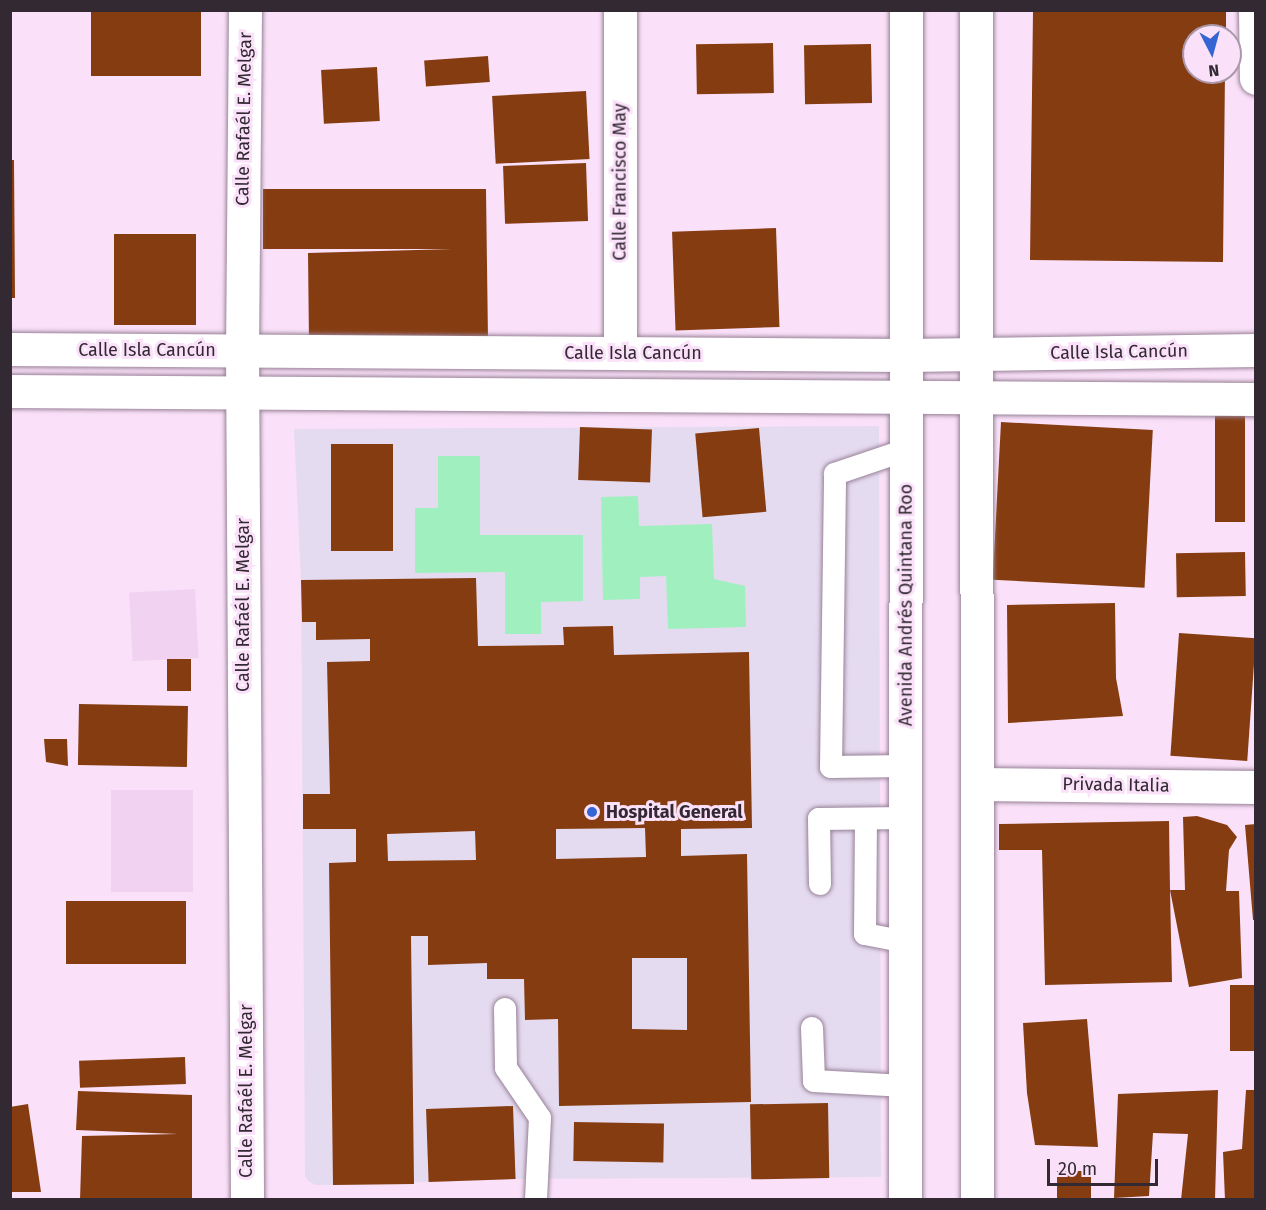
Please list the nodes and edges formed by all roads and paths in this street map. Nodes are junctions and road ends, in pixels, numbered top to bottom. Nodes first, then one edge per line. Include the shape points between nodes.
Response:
1 (245, 10) edge
2 (620, 10) edge
3 (906, 10) edge
4 (976, 10) edge
5 (1255, 10) edge
6 (1256, 78) edge
7 (10, 349) edge
8 (1256, 350) edge
9 (242, 351) junction
10 (620, 353) junction
11 (976, 354) junction
12 (905, 355) junction
13 (10, 391) edge
14 (242, 393) junction
15 (905, 398) junction
16 (976, 398) junction
17 (1256, 399) edge
18 (906, 450) junction
19 (906, 766) junction
20 (976, 784) junction
21 (1256, 787) edge
22 (906, 818) junction
23 (866, 820) junction
24 (820, 884) dead end
25 (906, 942) junction
26 (505, 1009) dead end
27 (812, 1028) dead end
28 (905, 1086) junction
29 (247, 1200) edge
30 (536, 1200) edge
31 (905, 1200) edge
32 (976, 1200) edge

1 - 9 street, Calle Rafaél E. Melgar
2 - 10 street, Calle Francisco May
3 - 12 street, Avenida Andrés Quintana Roo
4 - 11 street
5 - 6 street
7 - 9 street, Calle Isla Cancún
8 - 11 street, Calle Isla Cancún
9 - 10 street, Calle Isla Cancún
9 - 14 street, Calle Rafaél E. Melgar
10 - 12 street, Calle Isla Cancún
11 - 12 street, Calle Isla Cancún
11 - 16 street
12 - 15 street, Avenida Andrés Quintana Roo
13 - 14 street
14 - 15 street
14 - 29 street, Calle Rafaél E. Melgar
15 - 16 street
15 - 18 street, Avenida Andrés Quintana Roo
16 - 17 street
16 - 20 street
18 - 19 street, Avenida Andrés Quintana Roo
18 - 19 lane via 835,474 831,767
19 - 22 street, Avenida Andrés Quintana Roo
20 - 21 street, Privada Italia
20 - 32 street
22 - 23 lane
22 - 25 street, Avenida Andrés Quintana Roo
23 - 24 lane via 819,819
23 - 25 lane via 865,934
25 - 28 street, Avenida Andrés Quintana Roo
26 - 30 lane via 506,1068 540,1118
27 - 28 lane via 814,1081
28 - 31 street, Avenida Andrés Quintana Roo

